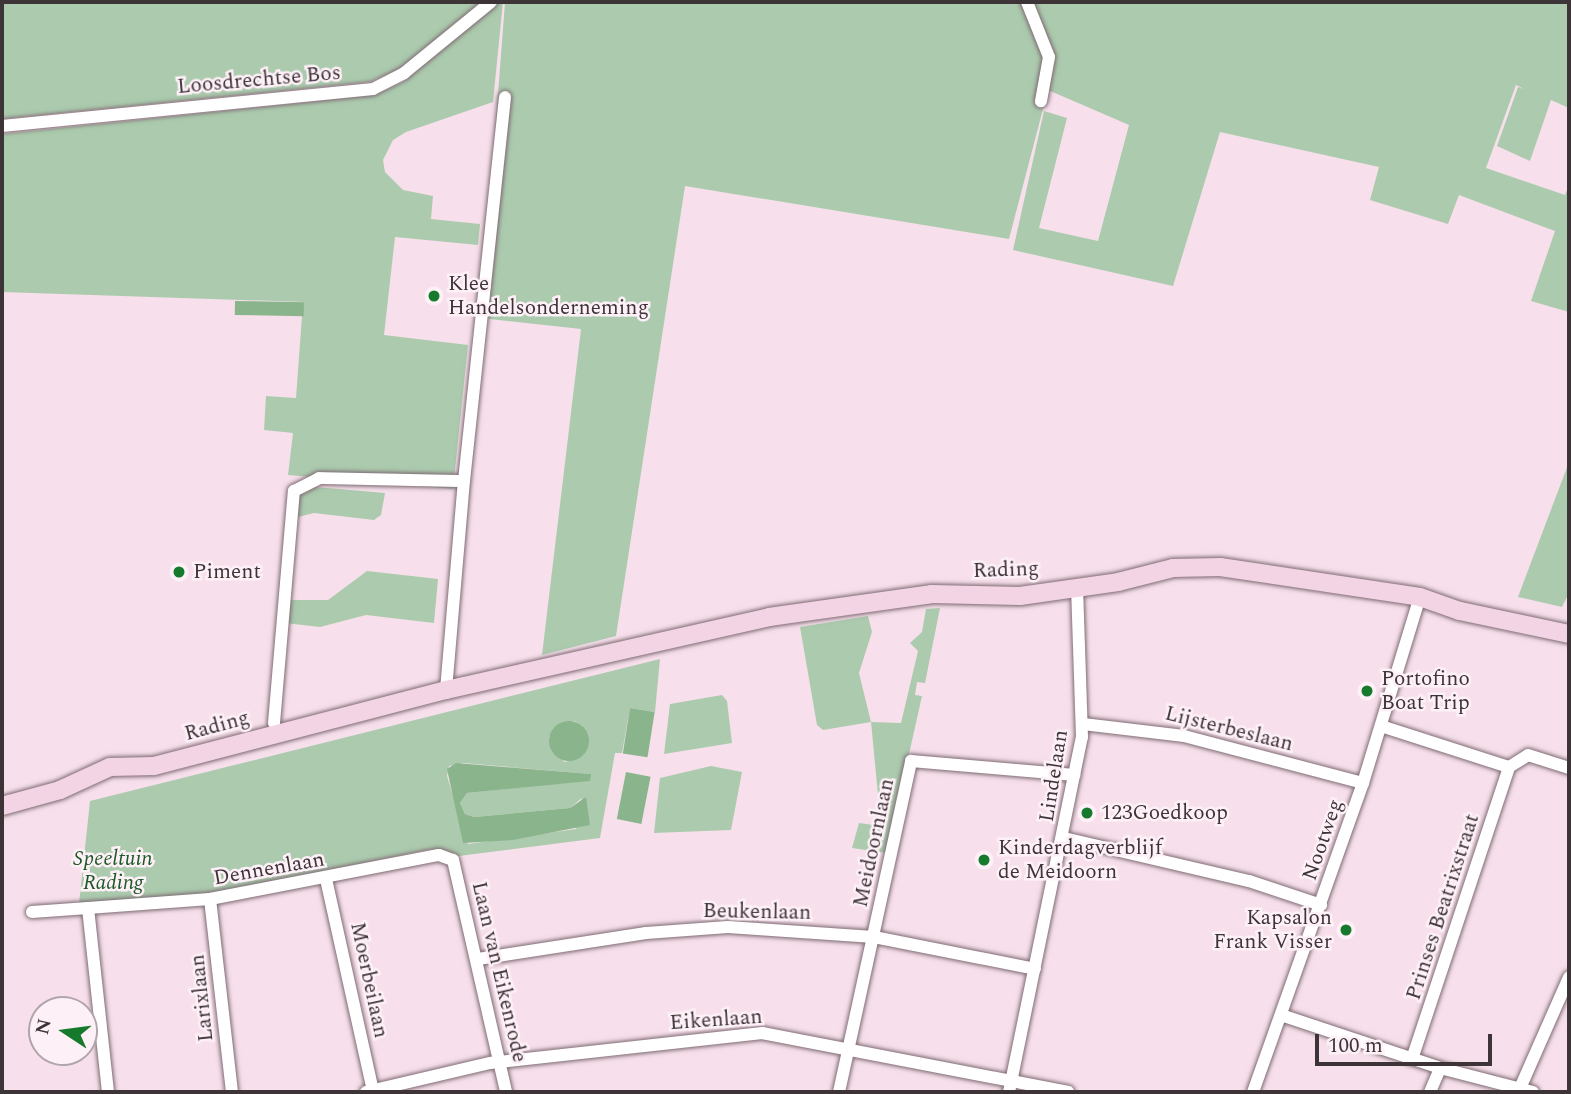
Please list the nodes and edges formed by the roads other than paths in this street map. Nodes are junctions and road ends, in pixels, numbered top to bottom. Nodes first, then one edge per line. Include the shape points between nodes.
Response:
1 (491, 2) edge
2 (1027, 2) edge
3 (505, 97) dead end
4 (1041, 101) dead end
5 (2, 127) edge
6 (464, 481) junction
7 (1077, 587) junction
8 (1420, 597) junction
9 (1569, 634) edge
10 (446, 690) junction
11 (274, 723) dead end
12 (1083, 724) junction
13 (1381, 726) junction
14 (1508, 766) junction
15 (1569, 768) edge
16 (1074, 775) junction
17 (1363, 783) junction
18 (2, 806) edge
19 (1064, 838) junction
20 (453, 860) joint
21 (326, 879) junction
22 (210, 899) junction
23 (1321, 905) junction
24 (88, 908) junction
25 (32, 912) dead end
26 (874, 937) junction
27 (478, 959) junction
28 (1035, 969) junction
29 (1569, 976) edge
30 (1565, 1000) edge
31 (1281, 1015) junction
32 (847, 1049) junction
33 (1412, 1059) junction
34 (501, 1061) junction
35 (1440, 1068) junction
36 (1010, 1086) edge
37 (1527, 1089) edge
38 (369, 1091) edge
39 (108, 1092) edge
40 (232, 1092) edge
41 (506, 1092) edge
42 (839, 1092) edge
43 (1068, 1092) edge
44 (1253, 1092) edge
45 (1430, 1092) edge

1 - 5 street, Loosdrechtse Bos via 404,73 373,89
2 - 4 street via 1049,57
3 - 6 street
6 - 10 street
6 - 11 street, Rading via 319,478 295,491 290,502
7 - 8 main road, Rading via 1197,566
7 - 10 main road, Rading via 1020,596 932,594 769,617
7 - 12 street, Lindelaan
8 - 9 main road, Rading via 1460,611
8 - 13 street, Nootweg
10 - 18 main road, Rading via 154,766 110,767 60,790
12 - 16 street, Lindelaan
12 - 17 street, Lijsterbeslaan via 1196,738
13 - 14 street
13 - 17 street, Nootweg
14 - 15 street via 1528,755
14 - 33 street, Prinses Beatrixstraat
16 - 19 street, Lindelaan
16 - 26 street, Meidoornlaan via 911,761
17 - 23 street, Nootweg
19 - 23 street via 1249,881
19 - 28 street, Lindelaan
20 - 21 street, Dennenlaan via 439,855
20 - 27 street, Laan van Eikenrode
21 - 22 street, Dennenlaan
21 - 38 street, Moerbeilaan
22 - 24 street, Dennenlaan
22 - 40 street, Larixlaan
23 - 31 street, Nootweg
24 - 25 street, Dennenlaan
24 - 39 street
26 - 27 street, Beukenlaan via 728,927 646,933
26 - 28 street, Beukenlaan
26 - 32 street, Meidoornlaan
27 - 34 street, Laan van Eikenrode
28 - 36 street, Lindelaan
29 - 30 street
30 - 37 street
31 - 33 street
31 - 44 street, Nootweg
32 - 34 street, Eikenlaan via 762,1033
32 - 36 street, Eikenlaan
32 - 42 street, Meidoornlaan
33 - 35 street
34 - 38 street, Eikenlaan
34 - 41 street, Laan van Eikenrode
35 - 37 street
35 - 45 street
36 - 43 street, Eikenlaan

